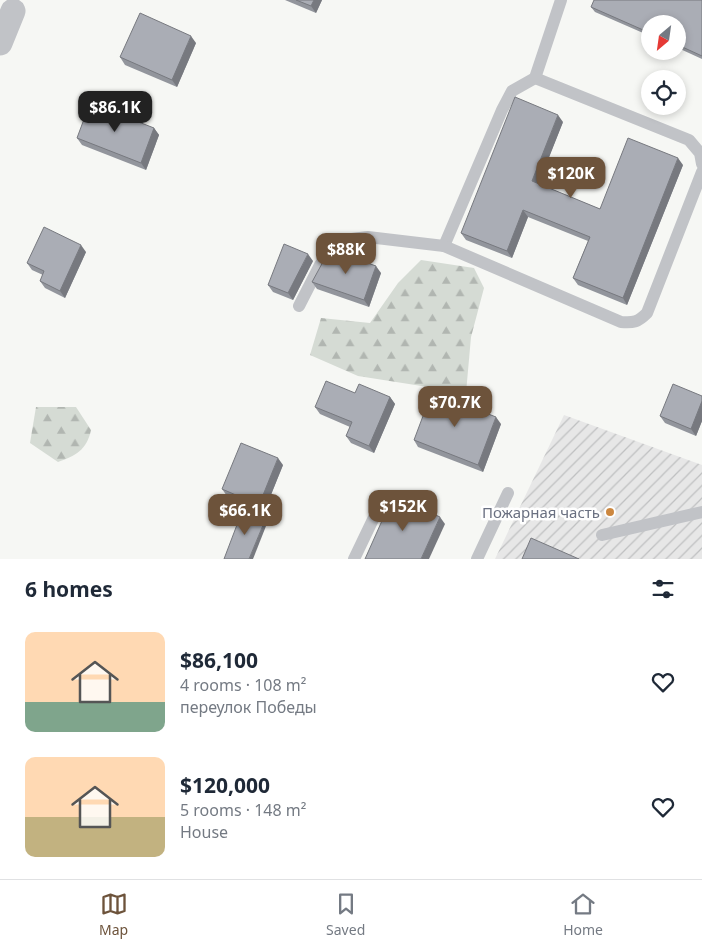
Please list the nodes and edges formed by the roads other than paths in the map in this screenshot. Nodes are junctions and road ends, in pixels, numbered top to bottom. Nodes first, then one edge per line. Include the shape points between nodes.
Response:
1 (561, 0) edge
2 (15, 6) edge
3 (0, 43) edge
4 (535, 78) junction
5 (702, 164) edge
6 (702, 172) edge
7 (444, 246) junction
8 (299, 306) dead end
9 (508, 493) dead end
10 (377, 512) dead end
11 (702, 512) edge
12 (602, 534) dead end
13 (354, 559) edge
14 (477, 559) edge

1 - 4 lane
2 - 3 street
4 - 5 lane via 688,140 700,153
4 - 7 lane via 512,91
6 - 7 lane via 647,313 639,321 621,322
7 - 8 lane via 368,237 352,239 327,255
9 - 14 lane
10 - 13 lane
11 - 12 lane

